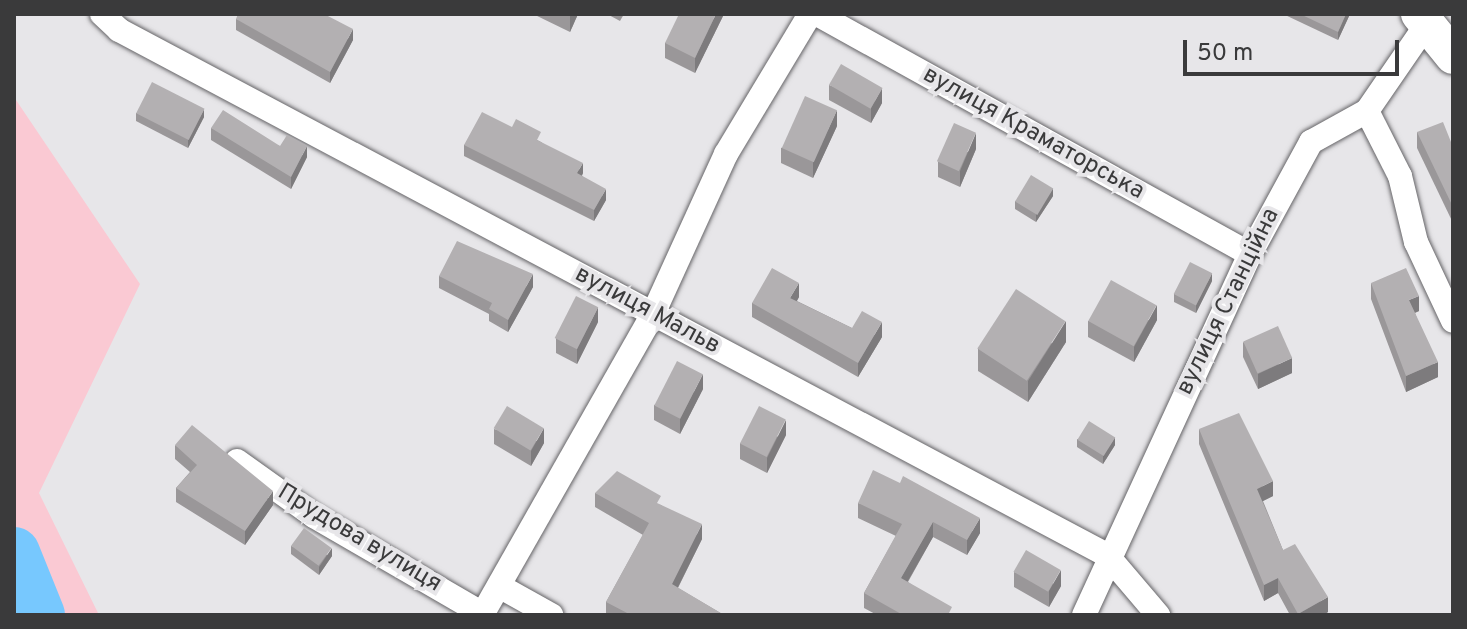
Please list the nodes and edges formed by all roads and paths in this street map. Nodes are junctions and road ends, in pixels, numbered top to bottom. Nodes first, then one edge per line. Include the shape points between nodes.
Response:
1 (810, 14) edge
2 (817, 14) edge
3 (1422, 21) edge
4 (110, 22) edge
5 (1453, 56) edge
6 (1367, 111) junction
7 (1250, 254) junction
8 (653, 314) junction
9 (1453, 321) edge
10 (237, 461) edge
11 (1107, 555) junction
12 (499, 586) junction
13 (482, 614) edge
14 (551, 615) edge
15 (1084, 615) edge
16 (1158, 615) edge

1 - 8 street via 726,154
2 - 7 street, вулиця Краматорська
3 - 5 street
3 - 6 street, вулиця Станційна
4 - 8 street, вулиця Мальв
6 - 7 street, вулиця Станційна via 1311,142
6 - 9 street via 1400,176 1416,242
7 - 11 street, вулиця Станційна
8 - 11 street, вулиця Мальв
8 - 12 street
10 - 13 street, Прудова вулиця via 314,516
11 - 15 street, вулиця Станційна
11 - 16 street, вулиця Мальв
12 - 13 street
12 - 14 street

